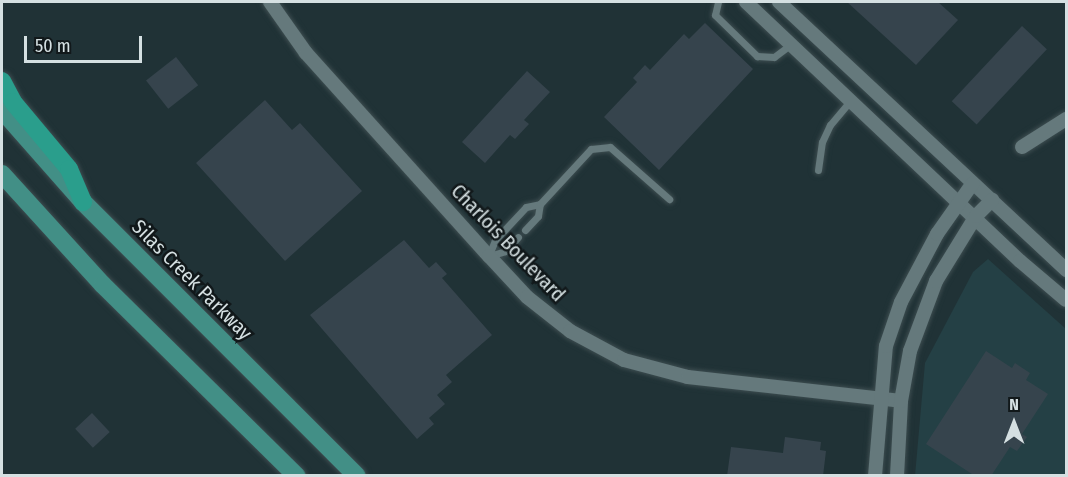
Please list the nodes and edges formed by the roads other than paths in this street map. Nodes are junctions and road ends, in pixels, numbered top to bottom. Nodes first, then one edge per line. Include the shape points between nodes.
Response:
1 (270, 2) edge
2 (746, 2) edge
3 (779, 2) edge
4 (714, 3) edge
5 (809, 30) junction
6 (790, 45) junction
7 (2, 81) edge
8 (850, 101) junction
9 (2, 110) edge
10 (1066, 119) edge
11 (917, 133) junction
12 (1022, 147) dead end
13 (901, 149) junction
14 (818, 170) dead end
15 (2, 174) edge
16 (973, 183) junction
17 (669, 199) dead end
18 (992, 200) junction
19 (958, 201) junction
20 (83, 202) junction
21 (540, 204) junction
22 (976, 216) junction
23 (525, 230) dead end
24 (518, 237) dead end
25 (489, 256) junction
26 (1066, 270) edge
27 (905, 295) junction
28 (1066, 300) edge
29 (925, 308) junction
30 (879, 400) junction
31 (901, 400) junction
32 (284, 467) edge
33 (356, 475) edge
34 (297, 476) edge
35 (875, 476) edge
36 (897, 476) edge

1 - 25 street, Charlois Boulevard via 306,53
2 - 6 street
3 - 5 street
4 - 6 lane via 715,15 758,56 774,57
5 - 6 street
5 - 11 street
6 - 8 street
7 - 20 highway via 13,102 69,169
8 - 13 street
8 - 14 lane via 830,124 822,142
9 - 20 main road, Silas Creek Parkway
10 - 12 street
11 - 13 street
11 - 16 street
13 - 19 street
15 - 32 main road via 103,285
16 - 18 street
16 - 19 street
17 - 21 lane via 610,147 602,146 591,149
18 - 22 street
18 - 26 street
19 - 22 street
19 - 27 street
20 - 33 main road, Silas Creek Parkway
21 - 23 lane via 538,216
21 - 25 lane via 526,207 495,240
22 - 28 street
22 - 29 street via 936,281
24 - 25 lane via 505,251
25 - 30 street, Charlois Boulevard via 527,297 570,332 624,360 688,377
27 - 29 street
27 - 30 street via 886,346
29 - 31 street via 910,351
30 - 31 street, Charlois Boulevard
30 - 35 street
31 - 36 street
32 - 34 main road

